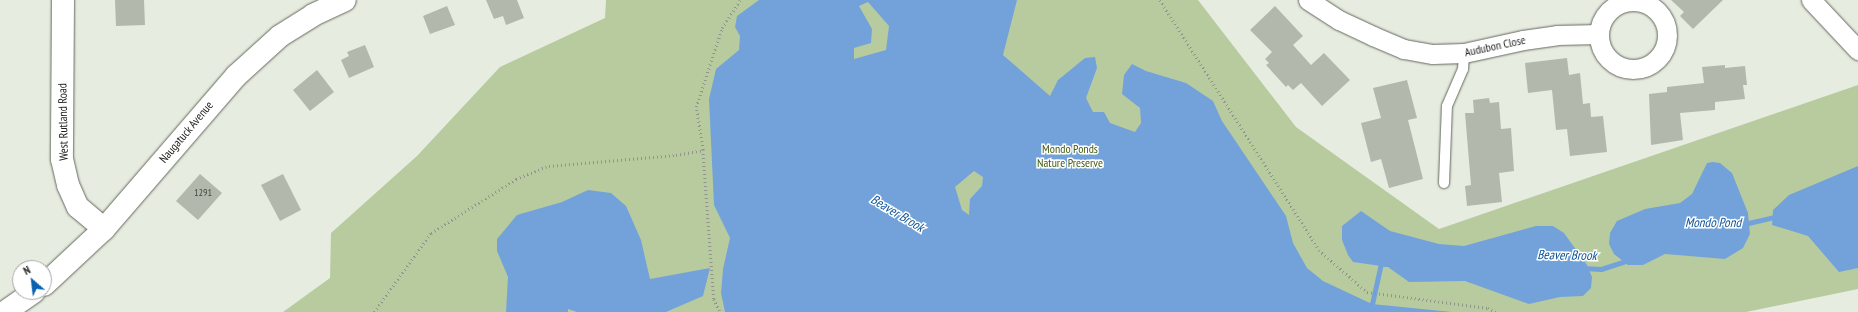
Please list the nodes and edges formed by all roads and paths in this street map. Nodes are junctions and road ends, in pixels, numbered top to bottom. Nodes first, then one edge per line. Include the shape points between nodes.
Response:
1 (63, 0) edge
2 (345, 0) edge
3 (740, 0) edge
4 (1160, 0) edge
5 (1308, 0) edge
6 (1811, 0) edge
7 (1599, 34) dead end
8 (1858, 50) edge
9 (1464, 53) junction
10 (703, 150) junction
11 (1444, 183) dead end
12 (104, 229) junction
13 (52, 278) edge
14 (22, 300) edge
15 (5, 312) edge
16 (374, 312) edge
17 (720, 312) edge
18 (1496, 312) edge

1 - 12 main road, West Rutland Road via 62,159 68,185 78,207
2 - 12 main road, Naugatuck Avenue via 313,15 280,36 236,76
3 - 10 path via 722,28 696,107
4 - 18 path via 1319,250 1367,292 1488,308
5 - 9 street, Audubon Close via 1339,20 1404,49 1433,54
6 - 8 street
7 - 9 street, Audubon Close via 1557,35
9 - 11 lane via 1463,69 1447,106
10 - 16 path via 676,155 549,166 516,179 431,232
10 - 17 path via 714,299
12 - 13 main road, Naugatuck Avenue
14 - 15 main road

